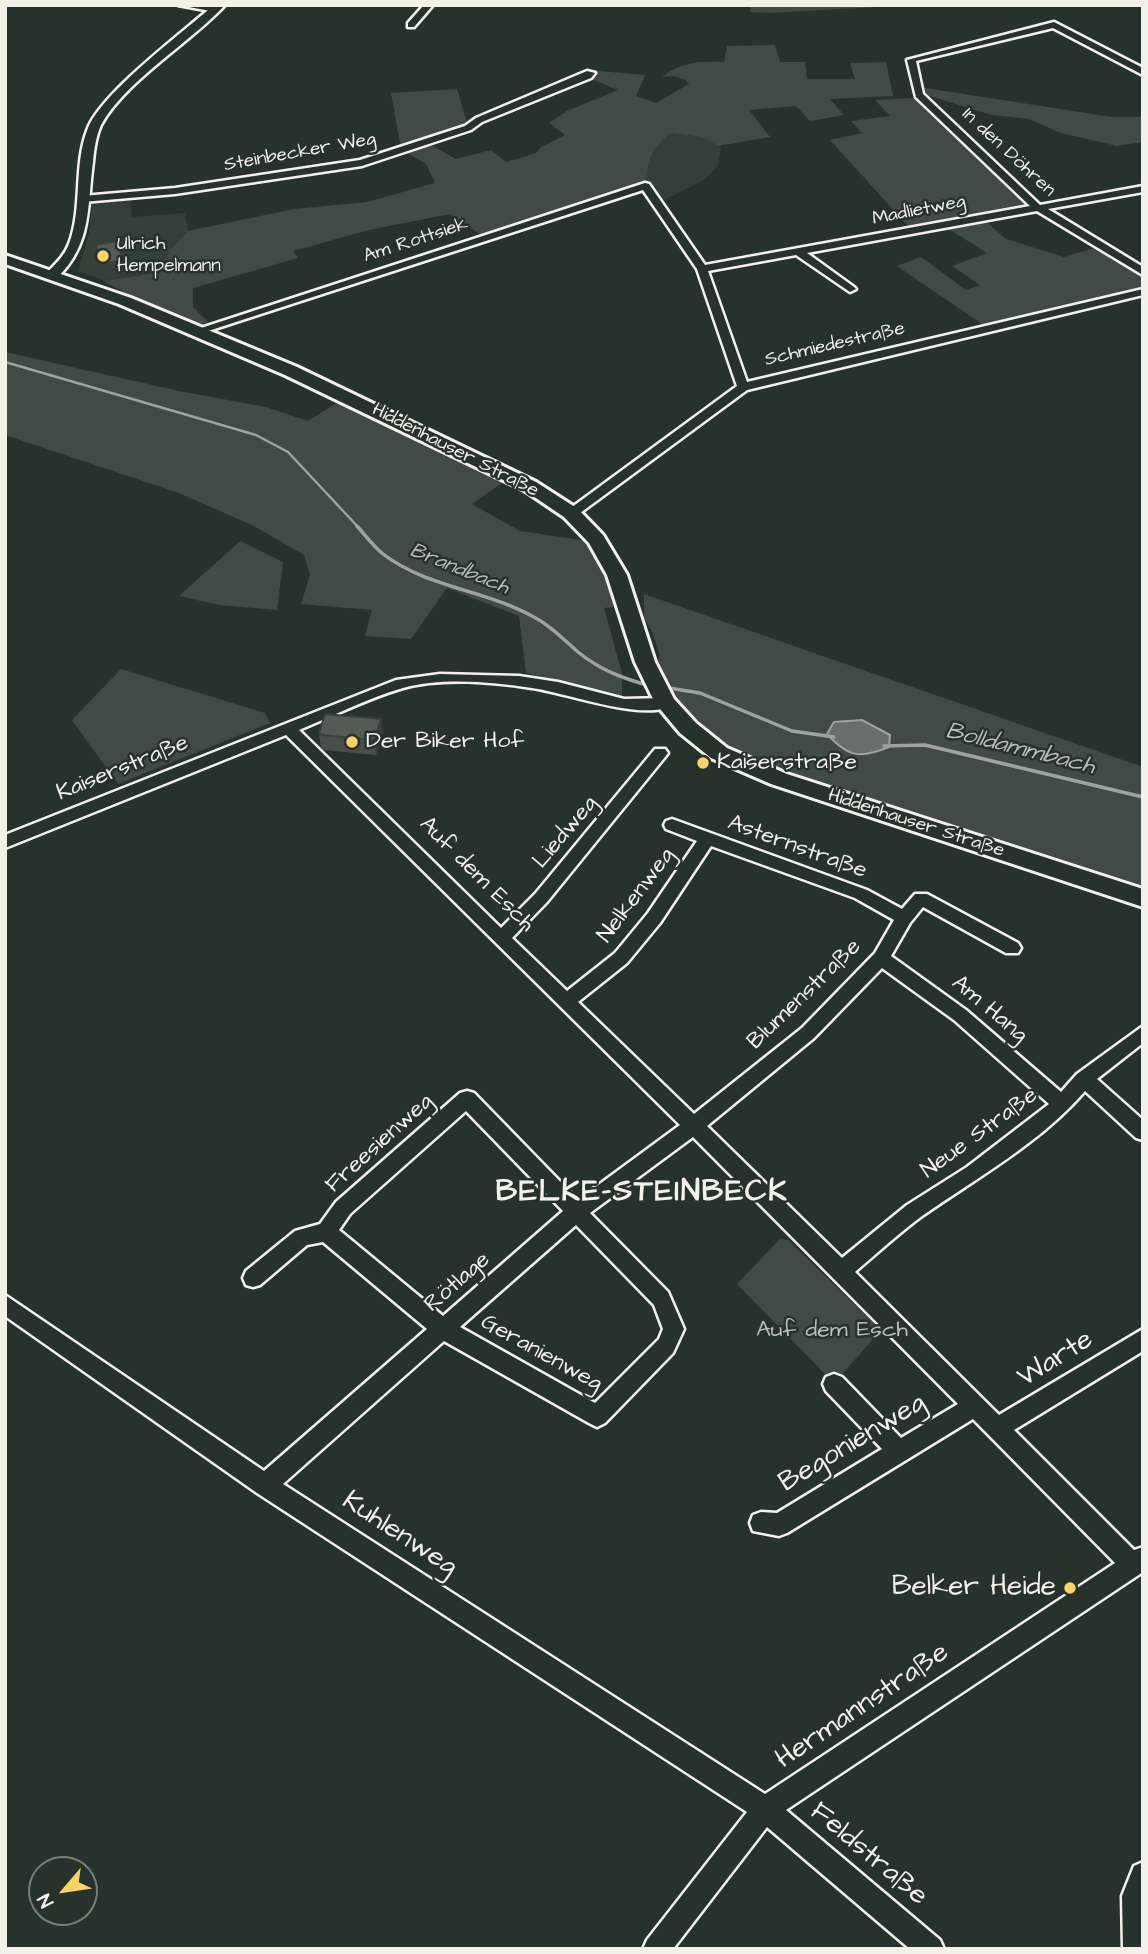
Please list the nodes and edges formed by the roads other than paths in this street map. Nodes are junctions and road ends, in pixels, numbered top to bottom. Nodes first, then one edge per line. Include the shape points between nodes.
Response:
1 (182, 5) edge
2 (429, 5) edge
3 (218, 7) edge
4 (411, 25) dead end
5 (1143, 72) edge
6 (590, 73) dead end
7 (1143, 190) edge
8 (83, 199) junction
9 (1037, 207) junction
10 (798, 251) junction
11 (5, 259) edge
12 (702, 269) junction
13 (47, 272) junction
14 (1143, 272) edge
15 (850, 289) dead end
16 (1143, 292) edge
17 (198, 331) junction
18 (743, 387) junction
19 (571, 513) junction
20 (659, 693) junction
21 (288, 727) junction
22 (660, 753) dead end
23 (672, 825) dead end
24 (707, 839) junction
25 (5, 842) edge
26 (1143, 898) edge
27 (904, 918) junction
28 (502, 938) junction
29 (1012, 948) dead end
30 (881, 958) junction
31 (565, 1002) junction
32 (1143, 1033) edge
33 (1084, 1079) junction
34 (1062, 1104) junction
35 (692, 1127) junction
36 (1143, 1132) edge
37 (576, 1212) junction
38 (326, 1232) junction
39 (841, 1271) junction
40 (253, 1278) dead end
41 (5, 1304) edge
42 (443, 1329) junction
43 (1143, 1339) edge
44 (834, 1384) dead end
45 (975, 1405) junction
46 (998, 1428) junction
47 (899, 1451) junction
48 (265, 1485) junction
49 (761, 1523) dead end
50 (1138, 1561) edge
51 (765, 1809) junction
52 (1143, 1875) edge
53 (656, 1949) edge
54 (931, 1949) edge
55 (1136, 1949) edge

1 - 3 street
2 - 4 street
3 - 8 street via 124,92 94,126
5 - 9 street, In den Döhren via 1054,24 911,61 919,95
6 - 8 street, Steinbecker Weg via 468,128 370,161 175,191
7 - 9 street, Madlietweg
8 - 13 street via 73,252 64,267
9 - 10 street, Madlietweg
9 - 14 street, In den Döhren
10 - 12 street, Madlietweg
10 - 15 street
11 - 13 main road, Hiddenhauser Straße
12 - 17 street, Am Rottsiek via 645,186
12 - 18 street
13 - 17 main road, Hiddenhauser Straße
16 - 18 street, Schmiedestraße
17 - 19 main road, Hiddenhauser Straße via 530,485
18 - 19 street, Schmiedestraße
19 - 20 main road, Hiddenhauser Straße via 612,566
20 - 21 street, Kaiserstraße via 640,707 505,680 423,679 380,690
20 - 26 main road, Hiddenhauser Straße via 710,747 763,773
21 - 25 street, Kaiserstraße
21 - 28 street, Auf dem Esch
22 - 28 street, Liedweg via 541,898
23 - 24 street, Asternstraße
24 - 27 street, Asternstraße via 851,890
24 - 31 street, Nelkenweg via 621,958
27 - 29 street, Blumenstraße via 921,898
27 - 30 street, Blumenstraße
28 - 31 street, Auf dem Esch
30 - 34 street, Am Hang via 960,1015
30 - 35 street, Blumenstraße via 808,1033
31 - 35 street, Auf dem Esch
32 - 33 street, Neue Straße
33 - 34 street, Neue Straße
33 - 36 street
34 - 39 street, Neue Straße via 974,1173 914,1211
35 - 37 street, Rötlage
35 - 39 street, Auf dem Esch
37 - 38 street, Freesienweg via 467,1099 343,1208
37 - 42 street, Rötlage
37 - 42 street, Geranienweg via 662,1299 674,1329 666,1346 597,1416
38 - 40 street via 302,1237
38 - 42 street
39 - 45 street, Auf dem Esch
41 - 48 street, Kuhlenweg
42 - 48 street, Rötlage
43 - 46 street, Warte
44 - 47 street
45 - 46 street, Auf dem Esch
45 - 47 street, Begonienweg
46 - 50 street, Auf dem Esch
47 - 49 street, Begonienweg via 779,1525
48 - 51 street, Kuhlenweg
50 - 51 street, Hermannstraße
51 - 53 street, Hermannstraße
51 - 54 street, Feldstraße
52 - 55 street via 1135,1896

